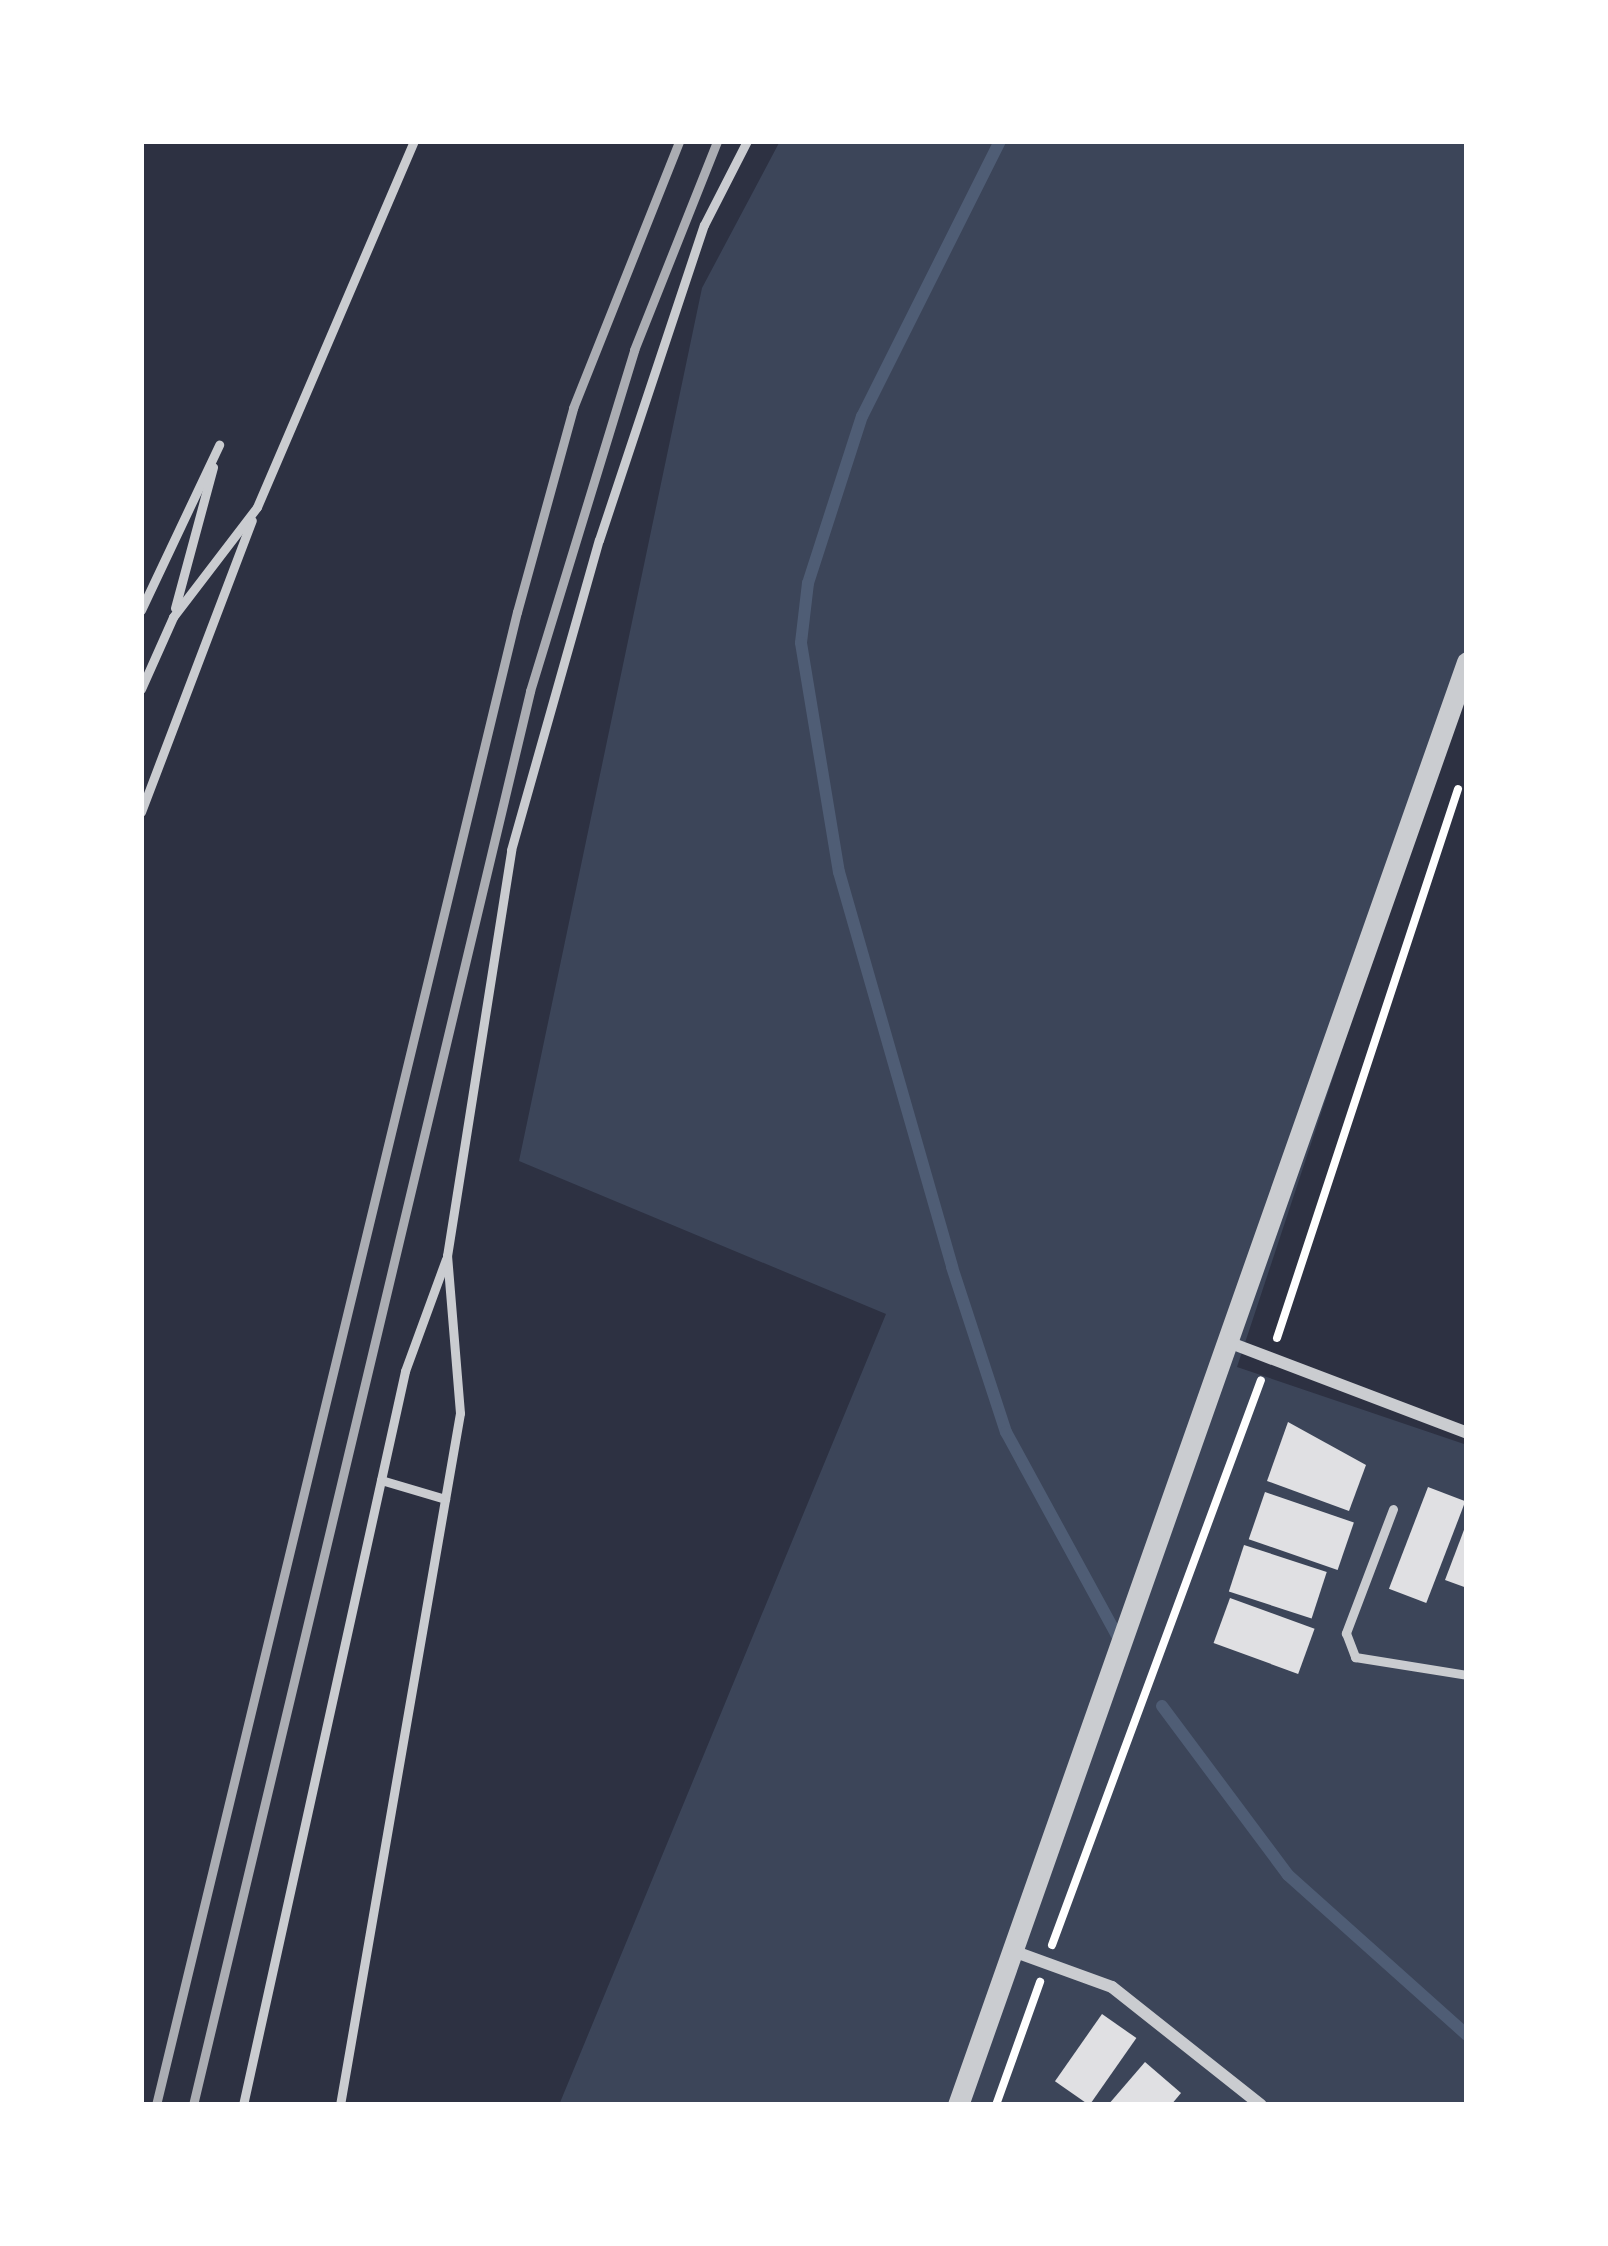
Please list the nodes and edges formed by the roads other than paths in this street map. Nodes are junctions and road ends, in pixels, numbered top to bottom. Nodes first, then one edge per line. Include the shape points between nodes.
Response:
1 (413, 141) edge
2 (747, 141) edge
3 (256, 507) junction
4 (141, 610) edge
5 (173, 617) junction
6 (1467, 662) edge
7 (141, 689) edge
8 (141, 812) edge
9 (446, 1256) junction
10 (1228, 1342) junction
11 (1467, 1433) edge
12 (381, 1480) junction
13 (445, 1498) junction
14 (1393, 1509) dead end
15 (1467, 1676) edge
16 (1013, 1951) junction
17 (243, 2105) edge
18 (340, 2105) edge
19 (958, 2105) edge
20 (1261, 2105) edge

1 - 3 lane
2 - 9 lane via 704,225 599,540 511,850
3 - 5 lane
3 - 8 lane
4 - 5 lane via 219,445
5 - 7 lane
6 - 10 street
9 - 12 lane
9 - 13 lane via 460,1413
10 - 11 street
10 - 16 street
12 - 13 lane
12 - 17 lane
13 - 18 lane
14 - 15 lane via 1346,1633 1355,1657
16 - 19 street
16 - 20 street via 1112,1987

